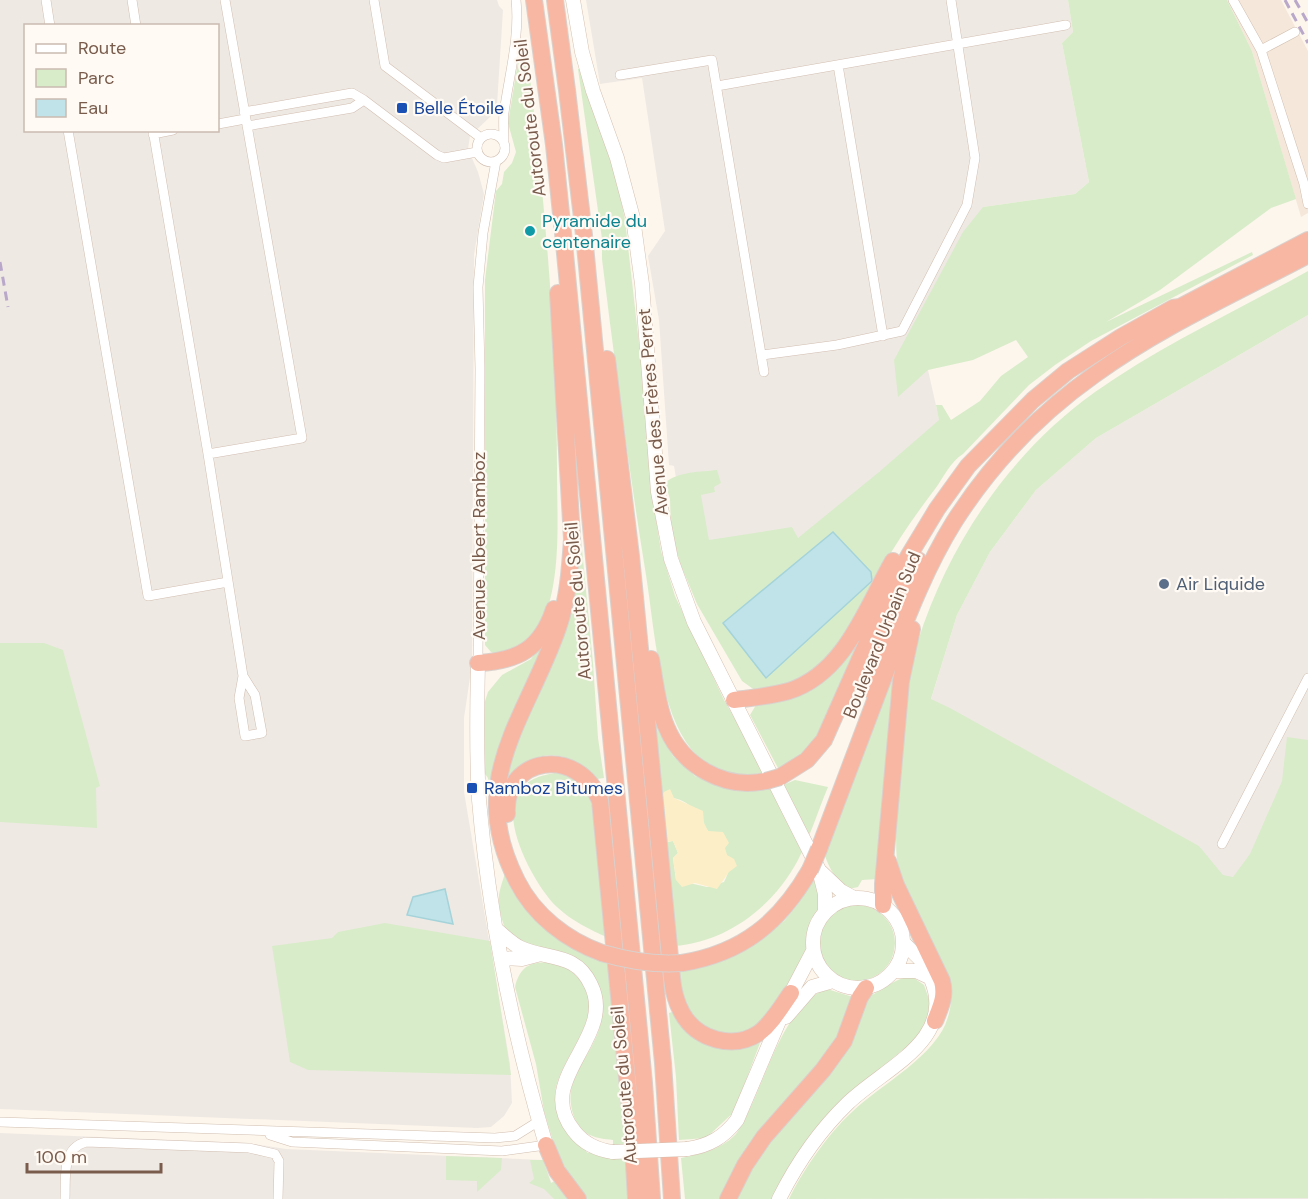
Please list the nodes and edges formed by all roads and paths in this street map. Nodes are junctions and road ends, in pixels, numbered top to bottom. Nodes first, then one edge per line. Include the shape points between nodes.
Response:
1 (46, 0) edge
2 (132, 0) edge
3 (225, 0) edge
4 (374, 0) edge
5 (516, 0) edge
6 (534, 0) edge
7 (555, 0) edge
8 (573, 0) edge
9 (951, 0) edge
10 (1233, 0) edge
11 (50, 24) edge
12 (136, 24) edge
13 (1066, 25) dead end
14 (1295, 32) dead end
15 (959, 44) junction
16 (1261, 50) junction
17 (838, 65) junction
18 (620, 75) dead end
19 (717, 86) junction
20 (364, 100) junction
21 (504, 116) junction
22 (245, 119) junction
23 (219, 124) edge
24 (68, 132) edge
25 (153, 132) edge
26 (490, 134) junction
27 (481, 138) junction
28 (504, 141) junction
29 (477, 152) junction
30 (491, 161) junction
31 (1307, 200) edge
32 (584, 235) junction
33 (1308, 240) edge
34 (564, 243) junction
35 (1298, 255) edge
36 (1180, 307) junction
37 (883, 336) junction
38 (762, 356) junction
39 (764, 372) dead end
40 (208, 454) junction
41 (567, 462) junction
42 (631, 556) junction
43 (933, 559) junction
44 (228, 582) junction
45 (478, 663) junction
46 (243, 676) junction
47 (1308, 678) edge
48 (734, 700) junction
49 (816, 843) junction
50 (1222, 844) dead end
51 (886, 852) junction
52 (811, 866) junction
53 (854, 898) junction
54 (883, 905) junction
55 (825, 912) junction
56 (495, 928) junction
57 (904, 944) junction
58 (601, 948) junction
59 (813, 951) junction
60 (521, 953) junction
61 (501, 955) junction
62 (894, 971) junction
63 (931, 978) junction
64 (833, 981) junction
65 (507, 984) junction
66 (866, 988) junction
67 (791, 993) junction
68 (935, 1021) junction
69 (778, 1025) junction
70 (539, 1121) junction
71 (0, 1122) edge
72 (259, 1131) junction
73 (546, 1145) junction
74 (65, 1199) edge
75 (278, 1199) edge
76 (578, 1199) edge
77 (636, 1199) edge
78 (652, 1199) edge
79 (672, 1199) edge
80 (728, 1199) edge
81 (779, 1199) edge

1 - 11 street
2 - 12 street
3 - 22 street
4 - 27 street via 385,66
5 - 21 street via 514,56
6 - 34 highway, Autoroute du Soleil
7 - 32 highway
8 - 48 main road, Avenue des Frères Perret via 582,52 633,218 658,492 666,540 685,600
9 - 15 street
10 - 16 street
13 - 15 street
14 - 16 street
15 - 17 street
15 - 37 street via 975,158 967,206 902,332
16 - 31 street
17 - 19 street
17 - 37 street
18 - 19 street via 712,60
19 - 38 street
20 - 22 street via 352,108
20 - 22 street via 352,93
20 - 29 street via 437,155 444,158
21 - 26 street
21 - 28 street
22 - 23 street
22 - 40 street via 302,438
24 - 44 street via 148,596
25 - 40 street
26 - 27 street
26 - 28 street
27 - 29 street
28 - 30 street via 503,155
29 - 30 street
30 - 45 street, Avenue Albert Ramboz via 478,287
32 - 42 highway via 595,256
32 - 79 highway via 661,1042
33 - 35 highway, Boulevard Urbain Sud
34 - 41 highway via 557,268
34 - 78 highway, Autoroute du Soleil
35 - 36 highway, Boulevard Urbain Sud
35 - 43 highway, Boulevard Urbain Sud via 1139,346 1061,400 1020,438 984,480
36 - 42 highway via 1121,337 1068,371 1033,400 969,466 908,557 824,740 802,765 773,779 746,783 715,777 692,762 673,740 659,702
36 - 48 highway via 1167,306 1080,354 997,423 930,503 851,638 830,666 790,690
36 - 49 highway via 1057,388 1001,442 957,495 928,539 902,595
37 - 38 street
38 - 39 street
40 - 44 street
41 - 45 highway via 563,476 561,573 549,621 535,643 518,656
41 - 58 highway via 572,539 567,593 559,626 510,737 499,777 496,808 504,852 528,898 559,930 579,943
42 - 67 highway via 676,1000 698,1031 715,1040 735,1041 762,1030
43 - 49 highway, Boulevard Urbain Sud
43 - 51 highway via 904,662
44 - 46 street
45 - 56 main road, Avenue Albert Ramboz via 479,800
46 - 46 street via 239,698 245,736 262,733 255,695
47 - 50 street
48 - 52 main road, Avenue des Frères Perret
49 - 52 highway, bridge
51 - 54 highway
51 - 68 highway via 896,885 942,981 943,1002
52 - 53 main road
52 - 55 main road via 824,889
52 - 58 highway via 743,931 681,958
53 - 54 main road
53 - 55 main road via 838,902
54 - 57 main road via 898,922
55 - 59 main road via 814,933
56 - 60 main road
56 - 61 main road, Avenue Albert Ramboz
57 - 62 main road
57 - 63 main road
58 - 77 highway via 544,902 518,859 509,832 507,799 514,784 531,769 566,765 579,771 600,801
59 - 64 main road via 820,968
59 - 67 main road
60 - 61 main road
60 - 65 main road
60 - 69 main road, bridge via 564,958 586,976 594,990 595,1021 568,1074 562,1104 568,1123 594,1147 614,1152 687,1149 717,1140 743,1109
61 - 65 main road, Avenue Albert Ramboz
62 - 63 main road via 913,970
62 - 66 main road via 882,982
63 - 68 main road via 938,1002
64 - 66 main road via 849,988
64 - 69 main road via 808,990
65 - 70 main road, Avenue Albert Ramboz
66 - 80 highway via 844,1041 764,1137
67 - 69 main road
68 - 81 main road via 917,1047 866,1086 828,1123
70 - 72 street via 506,1138
70 - 73 main road, Avenue Albert Ramboz
71 - 72 street
72 - 73 street via 304,1143 502,1151
73 - 76 highway via 557,1171
74 - 75 street via 71,1150 86,1142 249,1148 275,1154 279,1161

